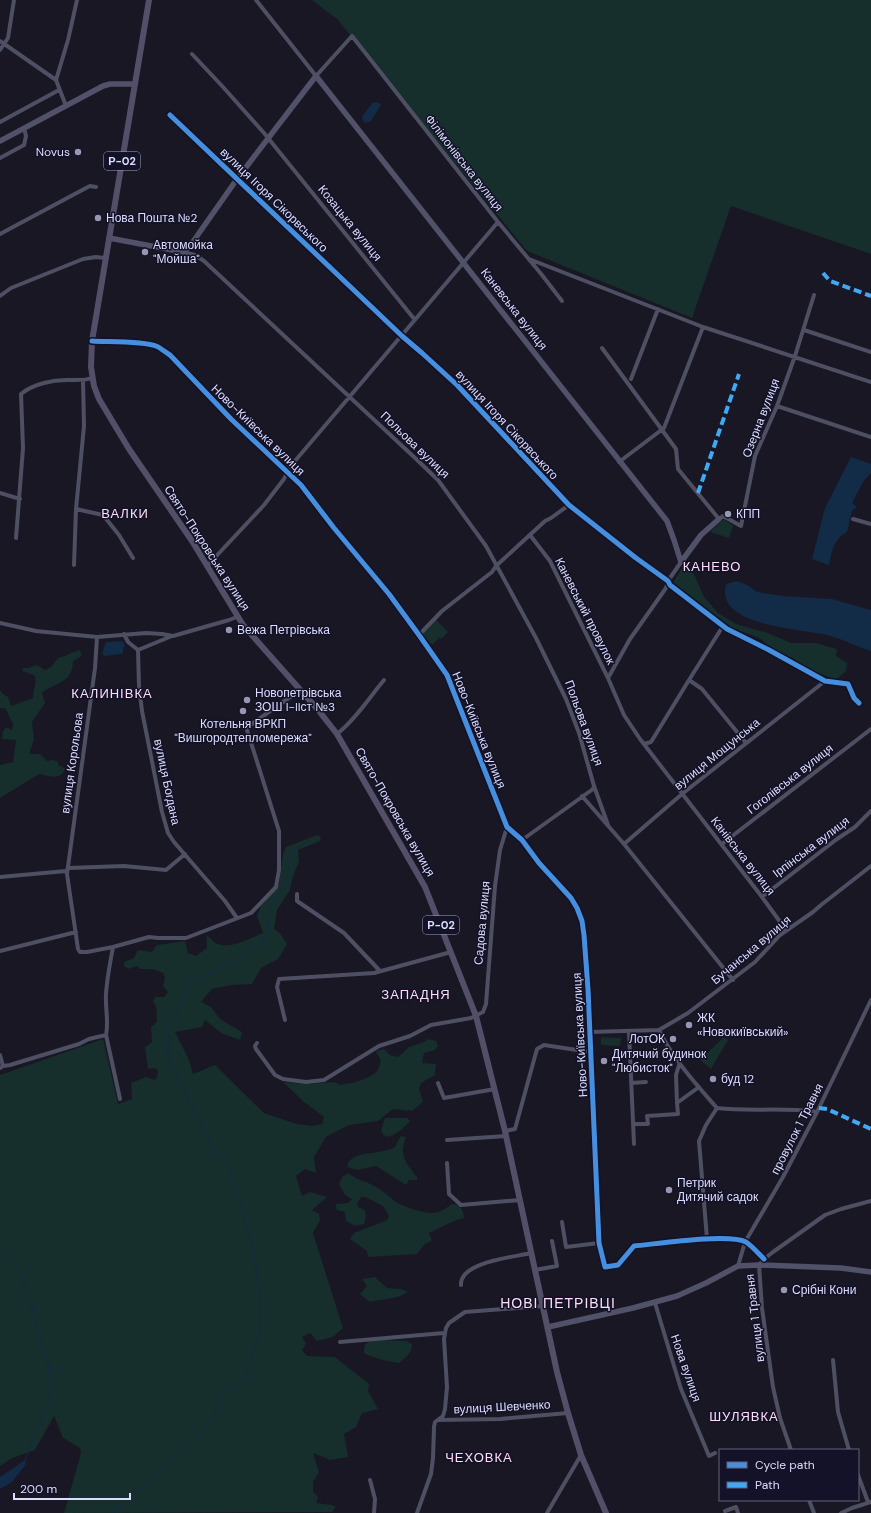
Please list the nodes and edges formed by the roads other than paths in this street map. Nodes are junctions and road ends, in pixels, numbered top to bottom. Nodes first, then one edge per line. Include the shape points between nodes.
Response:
1 (14, 0) edge
2 (77, 0) edge
3 (149, 0) edge
4 (256, 0) edge
5 (0, 41) edge
6 (4, 44) junction
7 (0, 50) edge
8 (192, 54) dead end
9 (316, 76) junction
10 (56, 80) junction
11 (135, 84) junction
12 (59, 90) junction
13 (66, 106) junction
14 (170, 115) dead end
15 (0, 122) edge
16 (24, 128) junction
17 (268, 140) junction
18 (0, 141) edge
19 (0, 158) edge
20 (237, 179) junction
21 (96, 187) dead end
22 (498, 222) junction
23 (0, 234) edge
24 (109, 238) junction
25 (183, 252) junction
26 (105, 258) junction
27 (529, 259) junction
28 (463, 262) junction
29 (814, 295) dead end
30 (0, 296) edge
31 (562, 301) dead end
32 (658, 309) junction
33 (415, 320) junction
34 (703, 327) junction
35 (804, 330) junction
36 (402, 336) junction
37 (92, 341) junction
38 (602, 348) dead end
39 (871, 352) edge
40 (795, 356) junction
41 (92, 378) junction
42 (631, 379) dead end
43 (83, 380) junction
44 (871, 382) edge
45 (350, 398) junction
46 (777, 406) junction
47 (661, 429) junction
48 (871, 437) edge
49 (619, 462) junction
50 (288, 471) junction
51 (0, 493) edge
52 (20, 499) junction
53 (568, 505) junction
54 (76, 509) junction
55 (719, 519) junction
56 (853, 519) dead end
57 (871, 524) edge
58 (530, 535) junction
59 (16, 538) dead end
60 (133, 558) dead end
61 (680, 562) junction
62 (74, 564) dead end
63 (207, 566) junction
64 (496, 566) junction
65 (668, 581) junction
66 (237, 617) junction
67 (0, 623) edge
68 (723, 626) junction
69 (124, 634) junction
70 (419, 635) junction
71 (173, 636) junction
72 (97, 637) junction
73 (138, 650) junction
74 (608, 678) junction
75 (384, 680) dead end
76 (689, 680) junction
77 (825, 681) junction
78 (300, 690) junction
79 (859, 703) dead end
80 (871, 728) edge
81 (337, 734) junction
82 (746, 743) junction
83 (644, 744) junction
84 (594, 786) junction
85 (682, 794) junction
86 (582, 796) junction
87 (871, 811) edge
88 (544, 816) dead end
89 (547, 821) junction
90 (507, 827) junction
91 (608, 827) junction
92 (522, 840) junction
93 (624, 844) junction
94 (722, 844) junction
95 (185, 854) junction
96 (871, 866) edge
97 (69, 868) junction
98 (0, 877) edge
99 (298, 894) dead end
100 (762, 897) junction
101 (237, 918) junction
102 (786, 930) junction
103 (76, 932) junction
104 (114, 947) junction
105 (0, 951) edge
106 (451, 952) junction
107 (380, 971) junction
108 (733, 980) junction
109 (871, 1000) edge
110 (476, 1016) junction
111 (285, 1020) dead end
112 (659, 1030) junction
113 (589, 1032) junction
114 (628, 1032) junction
115 (106, 1036) junction
116 (257, 1043) dead end
117 (590, 1052) junction
118 (0, 1055) edge
119 (680, 1062) junction
120 (2, 1067) edge
121 (646, 1082) dead end
122 (438, 1083) dead end
123 (631, 1083) junction
124 (699, 1087) junction
125 (495, 1089) junction
126 (120, 1099) dead end
127 (677, 1103) junction
128 (717, 1108) junction
129 (817, 1112) junction
130 (633, 1124) junction
131 (505, 1133) junction
132 (447, 1140) dead end
133 (634, 1144) dead end
134 (447, 1163) dead end
135 (520, 1200) junction
136 (871, 1201) edge
137 (562, 1222) dead end
138 (707, 1239) junction
139 (552, 1241) dead end
140 (746, 1242) junction
141 (598, 1243) junction
142 (531, 1253) junction
143 (764, 1259) junction
144 (759, 1265) junction
145 (738, 1266) junction
146 (535, 1270) junction
147 (871, 1272) edge
148 (461, 1285) dead end
149 (655, 1303) junction
150 (543, 1306) junction
151 (548, 1327) junction
152 (444, 1333) junction
153 (340, 1342) dead end
154 (834, 1360) dead end
155 (568, 1413) junction
156 (438, 1420) junction
157 (791, 1449) edge
158 (849, 1449) edge
159 (715, 1453) dead end
160 (581, 1455) junction
161 (859, 1477) edge
162 (370, 1480) dead end
163 (809, 1501) edge
164 (869, 1502) edge
165 (852, 1508) junction
166 (725, 1511) dead end
167 (374, 1513) edge
168 (417, 1513) edge
169 (547, 1513) edge
170 (606, 1513) edge
171 (738, 1513) edge
172 (814, 1513) edge
173 (841, 1513) edge
174 (854, 1513) edge

1 - 6 street via 8,38
2 - 10 street
3 - 11 main road, Свято-Покровська вулиця / Р-02
4 - 9 street
5 - 6 street
6 - 7 street
6 - 10 street
8 - 17 street, Козацька вулиця
9 - 17 street
9 - 22 street, Філімонівська вулиця via 352,36
9 - 28 street, Каневська вулиця
10 - 12 street
11 - 13 street via 103,86
11 - 24 main road, Свято-Покровська вулиця / Р-02
12 - 13 street
12 - 15 street
13 - 16 street
14 - 20 street, вулиця Ігоря Сікорвського
16 - 18 street
16 - 19 street via 24,145
17 - 20 street
17 - 33 street, Козацька вулиця
20 - 25 street via 190,246
20 - 36 street, вулиця Ігоря Сікорвського
21 - 23 street via 90,186
22 - 27 street, Філімонівська вулиця
22 - 28 street
24 - 25 street, Польова вулиця
24 - 26 main road, Свято-Покровська вулиця / Р-02
25 - 45 street, Польова вулиця via 196,254
26 - 30 street via 83,259 11,288
26 - 37 main road, Свято-Покровська вулиця / Р-02
27 - 31 street, Філімонівська вулиця
27 - 32 street
28 - 33 street
28 - 49 street, Каневська вулиця
29 - 35 street, Озерна вулиця
32 - 34 street
32 - 42 street
33 - 36 street
34 - 40 street
34 - 47 street via 664,428
35 - 39 street
35 - 40 street, Озерна вулиця
36 - 45 street
36 - 53 street, вулиця Ігоря Сікорвського via 457,385
37 - 41 main road, Свято-Покровська вулиця / Р-02
37 - 50 street, Ново-Київська вулиця via 149,345 163,350 231,419
38 - 47 street
40 - 44 street
40 - 46 street, Озерна вулиця
41 - 43 street
41 - 63 main road, Свято-Покровська вулиця / Р-02 via 99,399 129,449
43 - 52 street via 47,382 27,389 21,394 23,448
43 - 54 street via 84,426
45 - 50 street
45 - 64 street, Польова вулиця via 438,480 486,546
46 - 48 street
46 - 55 street, Озерна вулиця via 755,456 741,526 724,516
47 - 49 street
47 - 55 street via 676,449 678,469
49 - 61 street, Каневська вулиця via 667,521
50 - 63 street via 264,505
50 - 70 street, Ново-Київська вулиця via 389,594
51 - 52 street
52 - 59 street
53 - 58 street
53 - 65 street, вулиця Ігоря Сікорвського
54 - 60 street via 103,515
54 - 62 street
55 - 61 street via 701,535
56 - 57 street
58 - 64 street
58 - 74 street, Каневський провулок via 550,561
61 - 65 street
63 - 66 main road, Свято-Покровська вулиця / Р-02
64 - 70 street via 492,572 442,611
64 - 84 street, Польова вулиця via 536,638 566,700
65 - 68 street, вулиця Ігоря Сікорвського
65 - 74 street
66 - 71 street
66 - 78 main road, Свято-Покровська вулиця / Р-02
67 - 72 street via 36,631
68 - 76 street
68 - 77 street, вулиця Ігоря Сікорвського
69 - 71 street via 146,632
69 - 72 street
69 - 73 street via 128,642
70 - 90 street, Ново-Київська вулиця via 447,675
71 - 73 street
72 - 97 street, вулиця Корольова
73 - 95 street, вулиця Богдана via 139,686 162,812 168,833
74 - 83 street via 624,715
75 - 81 street
76 - 82 street via 702,689
76 - 83 street via 650,742
77 - 79 street, вулиця Ігоря Сікорвського via 848,684
77 - 82 street, вулиця Мощунська
78 - 81 main road, Свято-Покровська вулиця / Р-02
78 - 101 street via 247,730 279,831 279,870 276,887 251,913
80 - 94 street, Гоголівська вулиця
81 - 106 main road, Свято-Покровська вулиця / Р-02 via 415,867
82 - 85 street, вулиця Мощунська
83 - 85 street
84 - 86 street
84 - 91 street, Польова вулиця
85 - 93 street, вулиця Мощунська
85 - 94 street, Канівська вулиця
86 - 89 street
86 - 91 street
87 - 100 street, Ірпінська вулиця
88 - 89 street
89 - 92 street
90 - 92 street, Ново-Київська вулиця
90 - 110 street, Садова вулиця via 500,850 495,886 486,1004 483,1012
91 - 93 street
92 - 113 street, Ново-Київська вулиця via 577,908 584,935
93 - 108 street
94 - 100 street, Канівська вулиця
95 - 97 street via 166,870 124,866
95 - 101 street, вулиця Богдана via 226,901
96 - 102 street, Бучанська вулиця
97 - 98 street via 66,871
97 - 103 street, вулиця Корольова via 67,874
99 - 107 street via 297,901 344,933
100 - 102 street, Канівська вулиця
101 - 104 street via 186,938 149,937
102 - 108 street, Бучанська вулиця via 755,962
103 - 104 street, вулиця Корольова via 80,952
103 - 105 street
104 - 115 street via 106,995
106 - 107 street
106 - 110 main road, Свято-Покровська вулиця / Р-02
107 - 111 street via 279,979 277,987
108 - 112 street, Бучанська вулиця via 688,1013
109 - 129 street, провулок 1 Травня
110 - 116 street via 431,1025 410,1036 379,1046 324,1080 306,1082 283,1079 276,1075 256,1049
110 - 125 main road, Свято-Покровська вулиця / Р-02
112 - 114 street, Бучанська вулиця
112 - 119 street
113 - 114 street, Бучанська вулиця
113 - 117 street, Ново-Київська вулиця
114 - 123 street
115 - 120 street
115 - 126 street
117 - 131 street via 544,1045 537,1050 515,1129
117 - 141 street, Ново-Київська вулиця
118 - 120 street
119 - 124 street
119 - 127 street via 676,1075
121 - 123 street
122 - 125 street via 444,1098
123 - 130 street
124 - 127 street
124 - 128 street
125 - 131 main road, Свято-Покровська вулиця / Р-02
127 - 130 street via 678,1114 647,1116 648,1124
128 - 129 street via 800,1109
128 - 138 street via 706,1124 700,1141
129 - 140 street, провулок 1 Травня
130 - 133 street
131 - 132 street
131 - 135 main road, Свято-Покровська вулиця / Р-02
134 - 135 street via 449,1194 461,1205
135 - 142 main road, Свято-Покровська вулиця / Р-02
136 - 143 street, вулиця 1 Травня via 825,1215
137 - 141 street via 566,1247
138 - 140 street via 724,1238
138 - 141 street, Ново-Київська вулиця via 634,1246 618,1265 604,1267
139 - 146 street via 557,1266
140 - 143 street
140 - 145 street, провулок 1 Травня
142 - 146 main road, Свято-Покровська вулиця / Р-02
142 - 148 street via 478,1265 464,1275
143 - 144 street, вулиця 1 Травня
144 - 145 street
144 - 147 street via 841,1268
144 - 157 street, вулиця 1 Травня via 773,1387
145 - 149 street via 677,1296
146 - 150 main road, Свято-Покровська вулиця / Р-02
149 - 151 street
149 - 159 street, Нова вулиця via 681,1389 709,1456
150 - 151 main road, Свято-Покровська вулиця / Р-02
150 - 152 street via 465,1312 449,1323
151 - 155 main road, Свято-Покровська вулиця / Р-02
152 - 153 street
152 - 156 street via 447,1398 443,1416
154 - 158 street via 838,1412
155 - 156 street, вулиця Шевченко
155 - 160 main road, Свято-Покровська вулиця / Р-02
156 - 168 street via 434,1427 431,1474
160 - 169 street
160 - 170 main road, Свято-Покровська вулиця / Р-02
161 - 164 street
162 - 167 street via 375,1499
163 - 172 street
164 - 165 street
165 - 173 street
165 - 174 street
166 - 171 street via 736,1507

